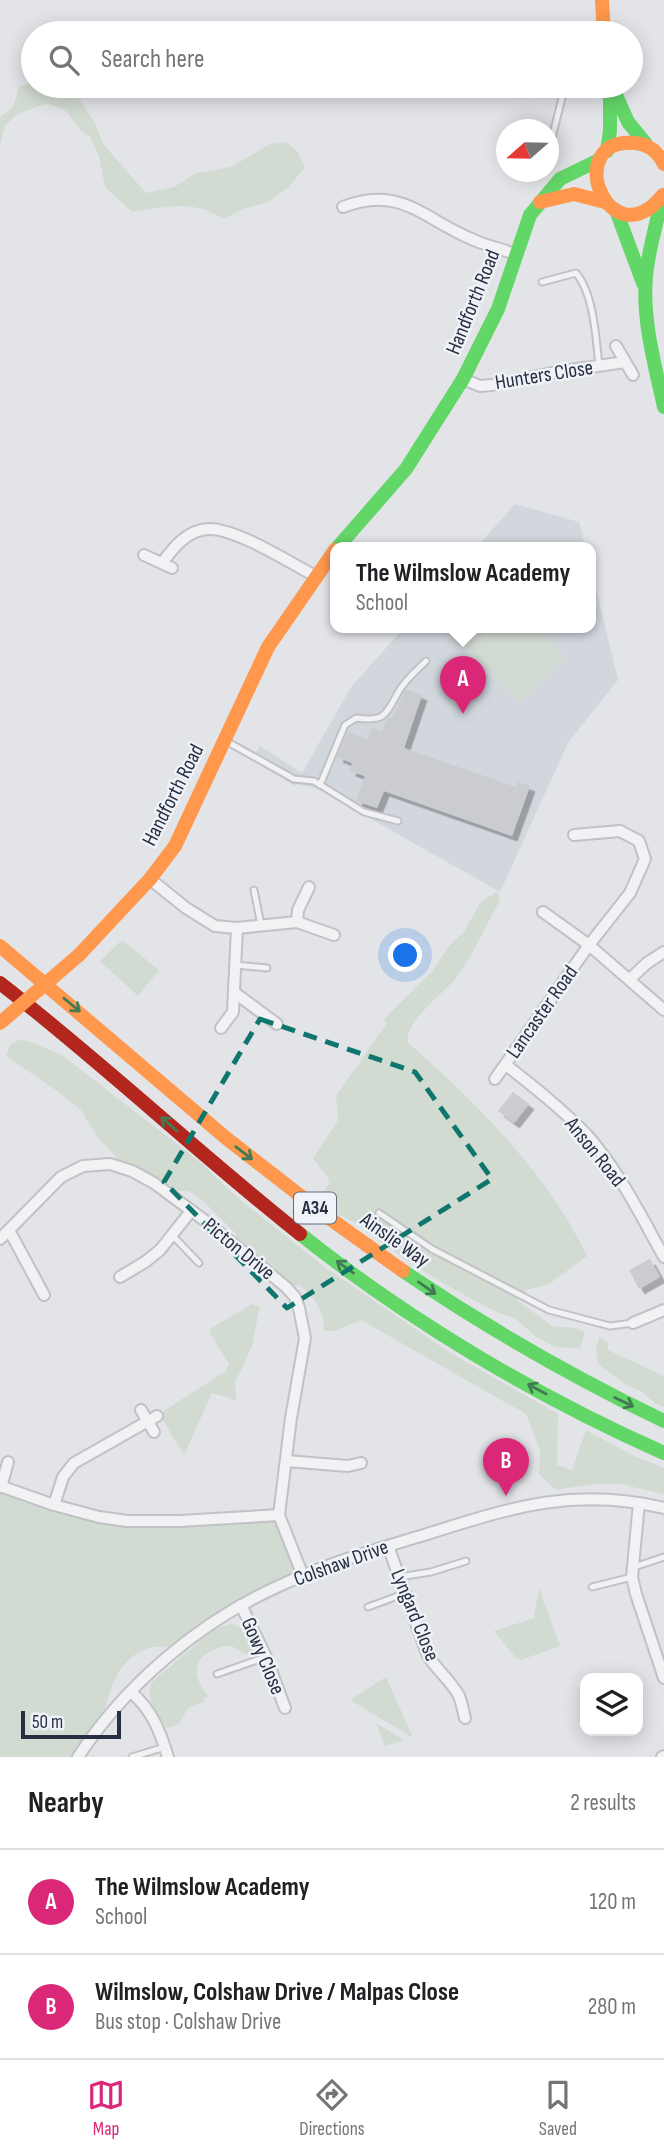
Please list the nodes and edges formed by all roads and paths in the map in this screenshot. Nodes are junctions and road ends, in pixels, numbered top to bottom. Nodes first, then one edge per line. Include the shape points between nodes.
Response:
1 (602, 0) edge
2 (603, 21) edge
3 (562, 98) edge
4 (611, 98) edge
5 (617, 98) edge
6 (557, 119) edge
7 (646, 145) junction
8 (603, 155) junction
9 (664, 164) edge
10 (663, 195) edge
11 (540, 202) junction
12 (610, 206) junction
13 (343, 207) dead end
14 (515, 254) junction
15 (542, 282) dead end
16 (645, 288) junction
17 (616, 346) dead end
18 (625, 362) junction
19 (599, 366) junction
20 (633, 375) dead end
21 (463, 379) junction
22 (664, 408) edge
23 (342, 542) edge
24 (144, 555) dead end
25 (330, 557) edge
26 (315, 576) junction
27 (426, 661) dead end
28 (225, 740) junction
29 (320, 785) junction
30 (398, 821) dead end
31 (574, 835) dead end
32 (150, 878) junction
33 (309, 887) dead end
34 (254, 890) dead end
35 (543, 912) dead end
36 (297, 922) junction
37 (261, 925) junction
38 (237, 928) junction
39 (334, 935) dead end
40 (589, 945) junction
41 (0, 946) edge
42 (664, 952) edge
43 (235, 965) junction
44 (267, 968) dead end
45 (630, 979) junction
46 (0, 983) edge
47 (235, 993) junction
48 (664, 1010) edge
49 (0, 1023) edge
50 (277, 1024) dead end
51 (221, 1028) dead end
52 (506, 1065) junction
53 (495, 1080) dead end
54 (191, 1210) junction
55 (379, 1213) dead end
56 (9, 1230) junction
57 (172, 1235) junction
58 (0, 1239) edge
59 (664, 1257) edge
60 (199, 1263) dead end
61 (120, 1277) dead end
62 (42, 1291) dead end
63 (664, 1310) edge
64 (634, 1323) joint
65 (141, 1410) dead end
66 (152, 1419) junction
67 (664, 1421) edge
68 (154, 1432) dead end
69 (664, 1452) edge
70 (286, 1461) junction
71 (8, 1462) dead end
72 (360, 1463) dead end
73 (0, 1486) edge
74 (639, 1503) junction
75 (54, 1505) junction
76 (664, 1508) edge
77 (279, 1515) junction
78 (388, 1546) junction
79 (664, 1557) edge
80 (466, 1561) dead end
81 (632, 1572) junction
82 (303, 1576) junction
83 (399, 1577) junction
84 (592, 1587) dead end
85 (406, 1593) junction
86 (242, 1605) junction
87 (369, 1607) dead end
88 (266, 1657) junction
89 (217, 1674) dead end
90 (664, 1678) edge
91 (131, 1692) junction
92 (283, 1704) dead end
93 (464, 1715) dead end
94 (166, 1752) edge
95 (78, 1757) edge
96 (132, 1757) edge

1 - 2 main road
3 - 6 lane
4 - 8 main road via 610,131
5 - 7 main road
7 - 8 main road, Handforth Road via 625,142
7 - 9 main road
8 - 11 main road, Handforth Road via 560,179
8 - 12 main road via 595,180 599,195
10 - 12 main road via 639,213
10 - 16 main road
11 - 12 main road via 574,194
11 - 14 main road, Handforth Road
12 - 16 main road
13 - 14 street via 383,198 405,204 474,240
14 - 21 main road, Handforth Road via 498,309
15 - 19 lane via 576,273 583,281
16 - 22 main road
17 - 18 street, Hunters Close
18 - 19 street, Hunters Close
18 - 20 street, Hunters Close
19 - 21 street, Hunters Close via 492,385
21 - 23 main road, Handforth Road via 406,469
24 - 26 street via 167,566 176,544 209,529 226,532
25 - 26 main road, Handforth Road
26 - 28 main road, Handforth Road via 268,647
27 - 29 lane via 400,689 383,717 356,718 345,725
28 - 29 lane via 294,779
28 - 32 main road, Handforth Road via 175,846
29 - 30 lane via 364,812
31 - 40 street, Lancaster Road via 620,831 639,841 645,859 630,893
32 - 38 street via 202,919 215,926
32 - 49 main road, Handforth Road, bridge via 79,955
33 - 36 street
34 - 37 lane
35 - 40 street
36 - 37 street
36 - 39 street
37 - 38 street
38 - 43 street
40 - 45 street
40 - 52 street, Lancaster Road
41 -> 67 main road, Ainslie Way / A34 via 223,1136 341,1228 456,1309
42 - 45 street
43 - 44 lane
43 - 47 street
45 - 48 street
69 -> 46 main road, A34 via 508,1374 386,1297 304,1237
47 - 50 street
47 - 51 street via 233,1012
52 - 53 street, Lancaster Road
52 - 59 street, Anson Road via 588,1136 622,1182
54 - 56 street, Picton Drive via 132,1171 98,1163 61,1177
54 - 57 street
54 - 70 street, Picton Drive via 295,1297 305,1338
55 - 64 lane via 432,1248 549,1310 610,1326
56 - 58 street, Picton Drive
56 - 62 street
57 - 60 lane
57 - 61 street via 152,1257
63 - 64 street
65 - 66 street
66 - 68 street
66 - 75 street via 74,1463 63,1477
70 - 72 street
70 - 77 street, Picton Drive
71 - 73 street
73 - 75 street
74 - 76 street, Colshaw Drive
74 - 78 street, Colshaw Drive via 579,1498 540,1502
74 - 81 street
75 - 77 street via 143,1522
77 - 82 street, Picton Drive
78 - 82 street, Colshaw Drive
78 - 83 street, Lyngard Close
79 - 81 lane
80 - 83 lane
81 - 84 lane
81 - 90 street
82 - 86 street, Colshaw Drive
83 - 85 street, Lyngard Close
85 - 87 lane
85 - 93 street, Lyngard Close via 428,1656 460,1698
86 - 88 street, Gowy Close
86 - 91 street, Colshaw Drive via 198,1633
88 - 89 lane
88 - 92 street, Gowy Close
91 - 94 street via 155,1719
91 - 95 street, Colshaw Drive
94 - 96 lane

